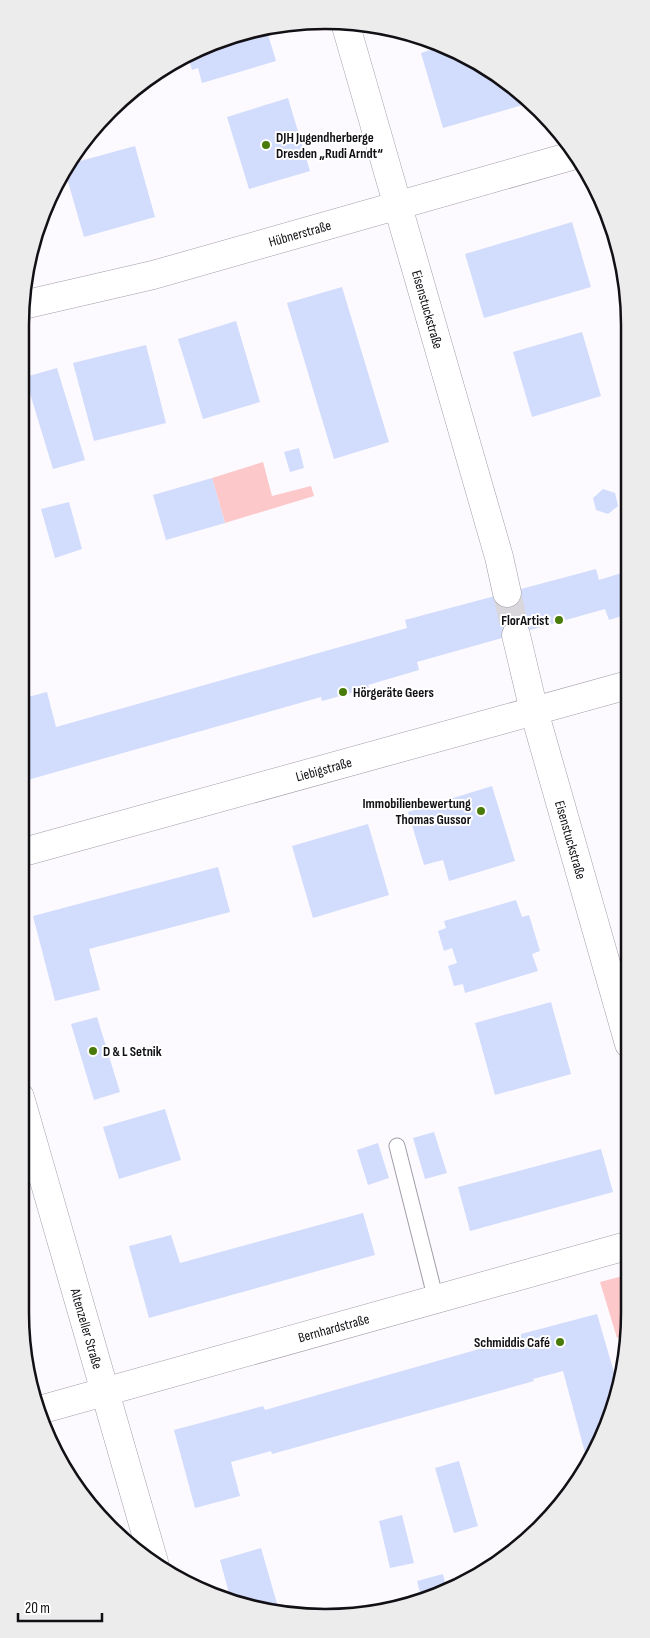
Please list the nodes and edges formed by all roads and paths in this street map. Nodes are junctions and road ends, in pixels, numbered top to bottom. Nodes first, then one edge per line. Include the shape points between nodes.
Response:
1 (347, 29) edge
2 (569, 157) edge
3 (398, 206) junction
4 (29, 304) edge
5 (507, 593) tunnel mouth
6 (516, 635) tunnel mouth
7 (621, 687) edge
8 (534, 711) junction
9 (29, 851) edge
10 (621, 1016) edge
11 (29, 1128) edge
12 (397, 1146) dead end
13 (621, 1248) edge
14 (436, 1300) junction
15 (105, 1392) junction
16 (44, 1409) edge
17 (151, 1553) edge

1 - 3 street, Eisenstuckstraße
2 - 3 street, Hübnerstraße
3 - 4 street, Hübnerstraße via 153,275
3 - 5 street, Eisenstuckstraße
6 - 8 street, Eisenstuckstraße
7 - 8 street, Liebigstraße
8 - 9 street, Liebigstraße
8 - 10 street, Eisenstuckstraße
11 - 15 street, Altenzeller Straße
12 - 14 lane
13 - 14 street, Bernhardstraße
14 - 15 street, Bernhardstraße
15 - 16 street, Bernhardstraße
15 - 17 street, Altenzeller Straße

